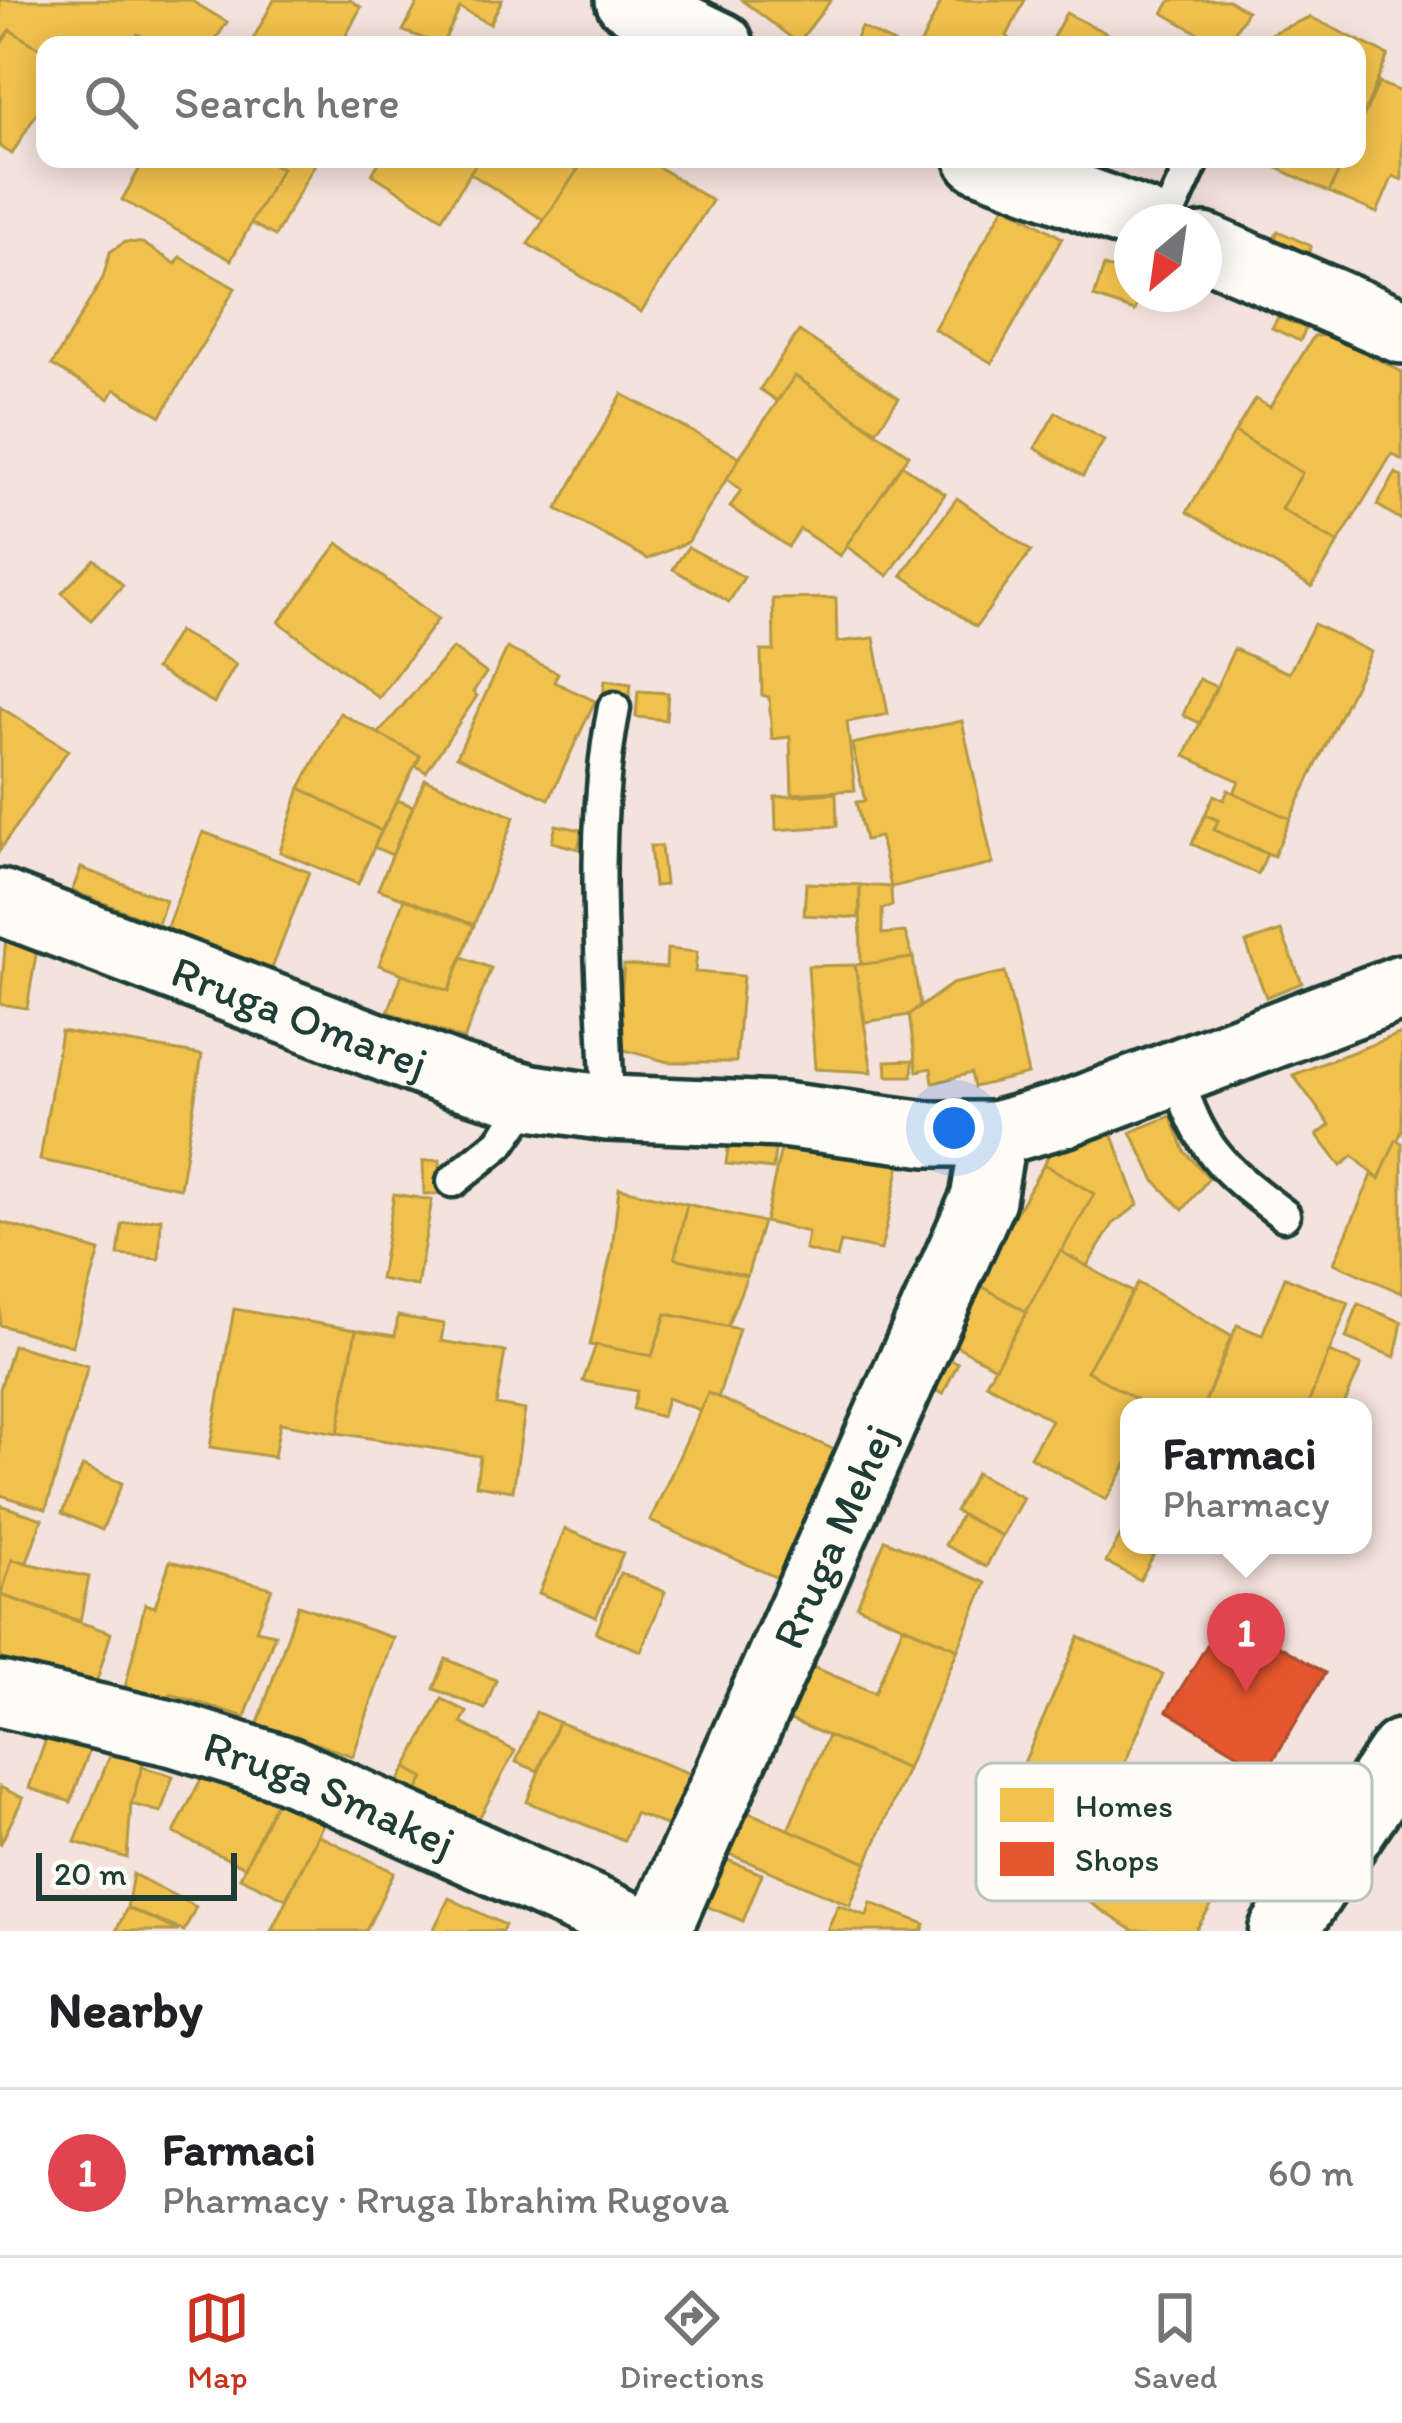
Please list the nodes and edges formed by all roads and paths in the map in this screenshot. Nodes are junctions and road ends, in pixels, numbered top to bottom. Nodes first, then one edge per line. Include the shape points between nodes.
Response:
1 (628, 0) edge
2 (702, 36) edge
3 (1001, 168) edge
4 (1189, 168) edge
5 (1173, 204) edge
6 (1114, 210) edge
7 (1222, 254) edge
8 (1402, 331) edge
9 (614, 708) dead end
10 (0, 902) edge
11 (1402, 987) edge
12 (1176, 1073) junction
13 (532, 1097) junction
14 (608, 1108) junction
15 (994, 1134) junction
16 (453, 1181) dead end
17 (1284, 1215) dead end
18 (0, 1694) edge
19 (1402, 1753) edge
20 (1372, 1798) edge
21 (1302, 1901) edge
22 (644, 1931) edge
23 (658, 1931) edge
24 (1282, 1931) edge

1 - 2 street
3 - 6 street
4 - 5 lane
7 - 8 street
9 - 14 lane via 601,777 598,898
10 - 13 street, Rruga Omarej via 456,1076
11 - 12 street, Rruga Omarej
12 - 15 street, Rruga Omarej
12 - 17 lane via 1214,1158
13 - 14 street, Rruga Omarej
13 - 16 lane via 500,1143
14 - 15 street, Rruga Omarej
15 - 23 street, Rruga Mehej via 982,1199
18 - 22 street, Rruga Smakej via 286,1769
19 - 20 main road
21 - 24 main road

